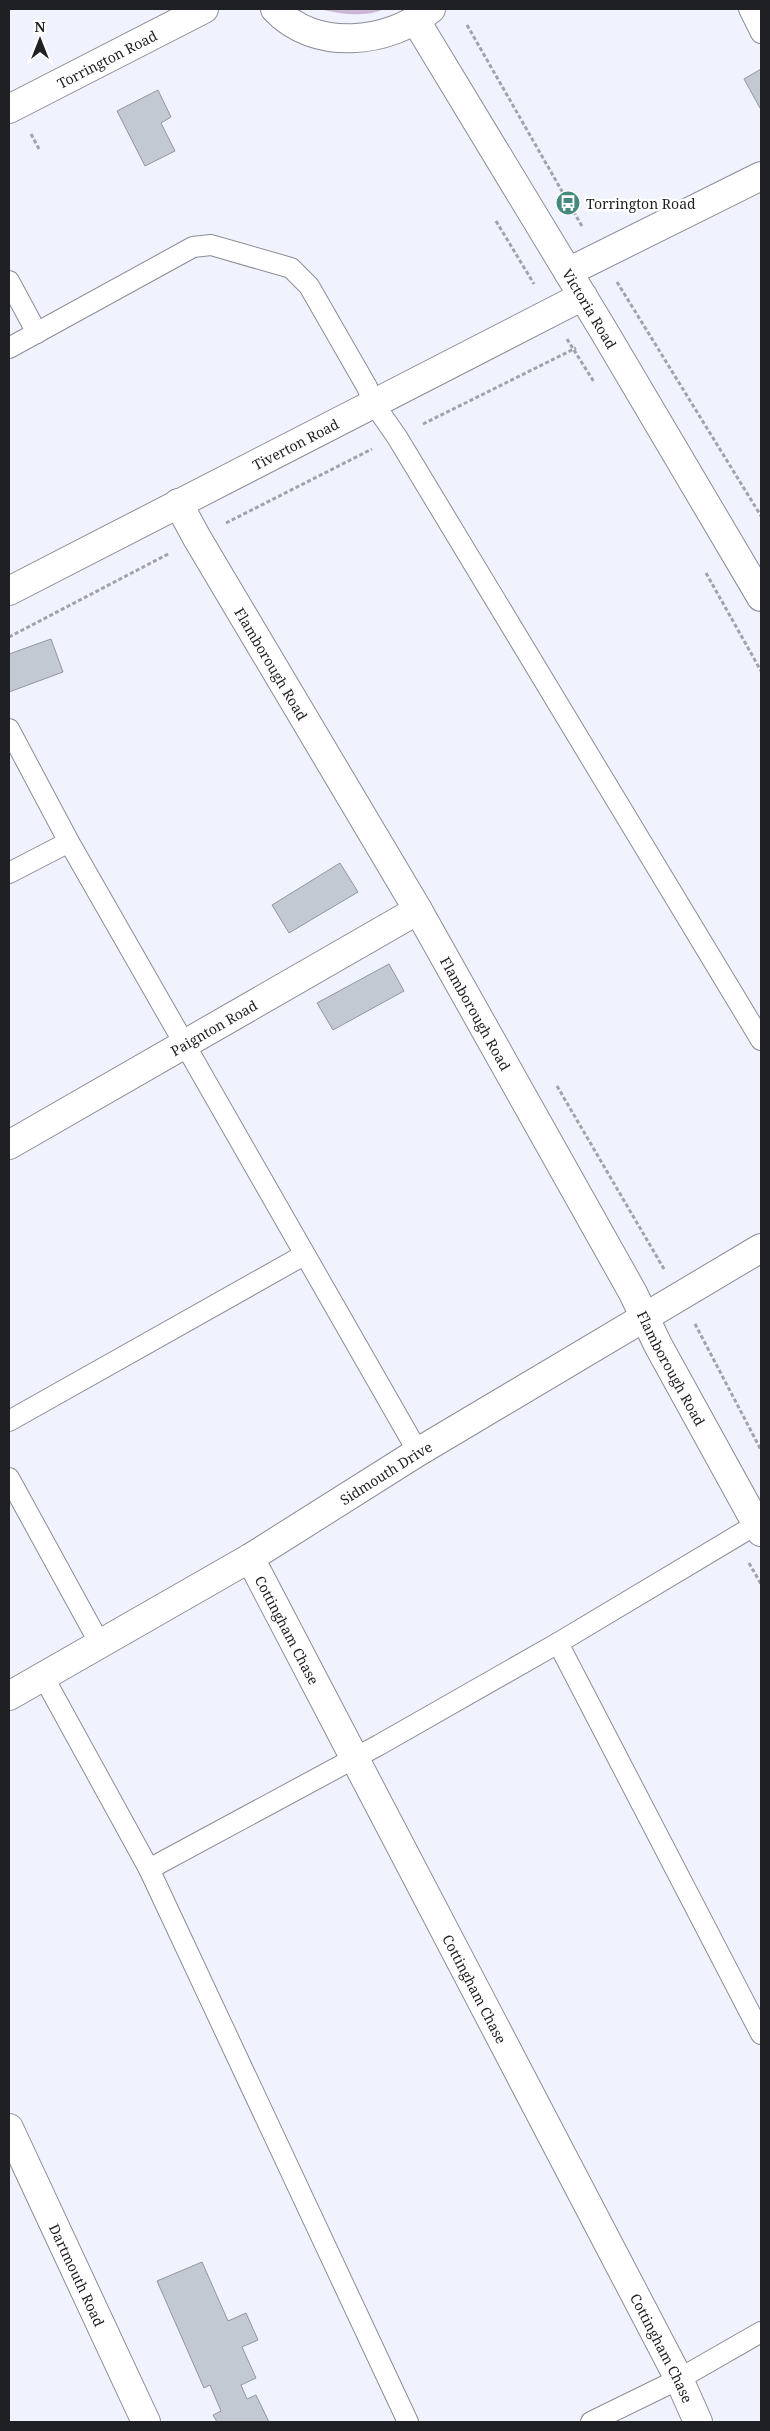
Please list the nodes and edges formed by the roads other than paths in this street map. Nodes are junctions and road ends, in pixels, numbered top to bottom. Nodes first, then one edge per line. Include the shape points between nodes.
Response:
1 (204, 9) edge
2 (275, 9) edge
3 (749, 9) edge
4 (423, 15) edge
5 (761, 33) edge
6 (9, 108) edge
7 (761, 176) edge
8 (568, 272) junction
9 (9, 281) edge
10 (583, 296) junction
11 (37, 332) junction
12 (9, 348) edge
13 (374, 404) junction
14 (178, 503) junction
15 (9, 591) edge
16 (761, 597) edge
17 (9, 729) edge
18 (69, 842) junction
19 (9, 873) edge
20 (418, 910) junction
21 (761, 1040) edge
22 (185, 1045) junction
23 (9, 1145) edge
24 (761, 1248) edge
25 (304, 1254) junction
26 (644, 1318) junction
27 (9, 1421) edge
28 (418, 1452) junction
29 (9, 1478) edge
30 (759, 1528) edge
31 (250, 1558) junction
32 (558, 1643) junction
33 (100, 1644) junction
34 (43, 1676) junction
35 (9, 1696) edge
36 (355, 1758) junction
37 (149, 1869) junction
38 (761, 2034) edge
39 (9, 2128) edge
40 (761, 2332) edge
41 (679, 2379) junction
42 (146, 2422) edge
43 (408, 2422) edge
44 (591, 2422) edge
45 (698, 2422) edge

1 - 6 street, Torrington Road
2 - 4 street, Victoria Road via 283,17 314,32 349,39 383,35
3 - 5 lane
4 - 8 street, Victoria Road
7 - 8 street
8 - 10 street, Victoria Road
9 - 11 lane
10 - 13 street, Tiverton Road
10 - 16 street, Victoria Road
11 - 12 lane
11 - 13 lane via 193,247 211,245 291,268 309,286
13 - 14 street, Tiverton Road
13 - 21 lane
14 - 15 street, Tiverton Road
14 - 20 street, Flamborough Road
17 - 18 lane
18 - 19 lane
18 - 22 lane
20 - 22 street, Paignton Road
20 - 26 street, Flamborough Road
22 - 23 street, Paignton Road
22 - 25 lane
24 - 26 street, Sidmouth Drive
25 - 27 lane
25 - 28 lane
26 - 28 street, Sidmouth Drive
26 - 30 street, Flamborough Road
28 - 31 street, Sidmouth Drive
29 - 33 lane
30 - 32 lane
31 - 33 street, Sidmouth Drive
31 - 36 street, Cottingham Chase
32 - 36 lane
32 - 38 lane
33 - 34 street, Sidmouth Drive
34 - 35 street, Sidmouth Drive
34 - 37 lane
36 - 37 lane
36 - 41 street, Cottingham Chase
37 - 43 lane
39 - 42 street, Dartmouth Road
40 - 41 lane
41 - 44 lane
41 - 45 street, Cottingham Chase

